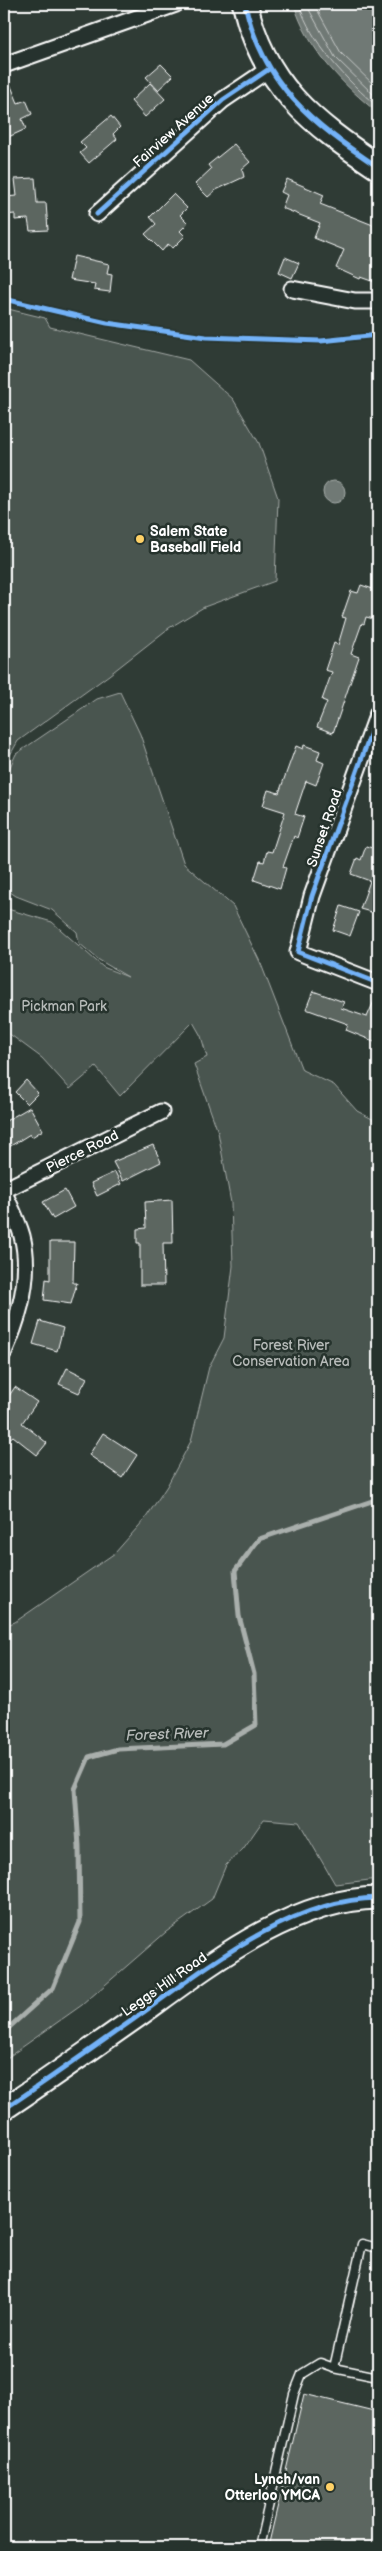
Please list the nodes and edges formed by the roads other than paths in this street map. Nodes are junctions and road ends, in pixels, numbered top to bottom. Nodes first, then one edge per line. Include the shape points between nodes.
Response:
1 (176, 4) edge
2 (245, 4) edge
3 (4, 65) edge
4 (269, 69) junction
5 (378, 167) edge
6 (97, 214) dead end
7 (292, 289) dead end
8 (378, 301) edge
9 (378, 713) edge
10 (378, 983) edge
11 (161, 1112) dead end
12 (4, 1192) edge
13 (4, 1352) edge
14 (378, 1898) edge
15 (4, 2109) edge
16 (378, 2248) edge
17 (334, 2368) junction
18 (378, 2377) edge
19 (259, 2547) edge

1 - 3 street
2 - 4 main road via 257,45
4 - 5 main road via 284,90 310,116
4 - 6 street, Fairview Avenue via 223,100
7 - 8 street via 355,301
9 - 10 street, Sunset Road via 312,896 298,952
11 - 12 street, Pierce Road
12 - 13 street via 22,1235 26,1261 23,1299
14 - 15 street, Leggs Hill Road via 312,1910 255,1938 184,1982
16 - 17 lane via 362,2244
17 - 18 lane
17 - 19 lane via 320,2363 302,2374 294,2394

